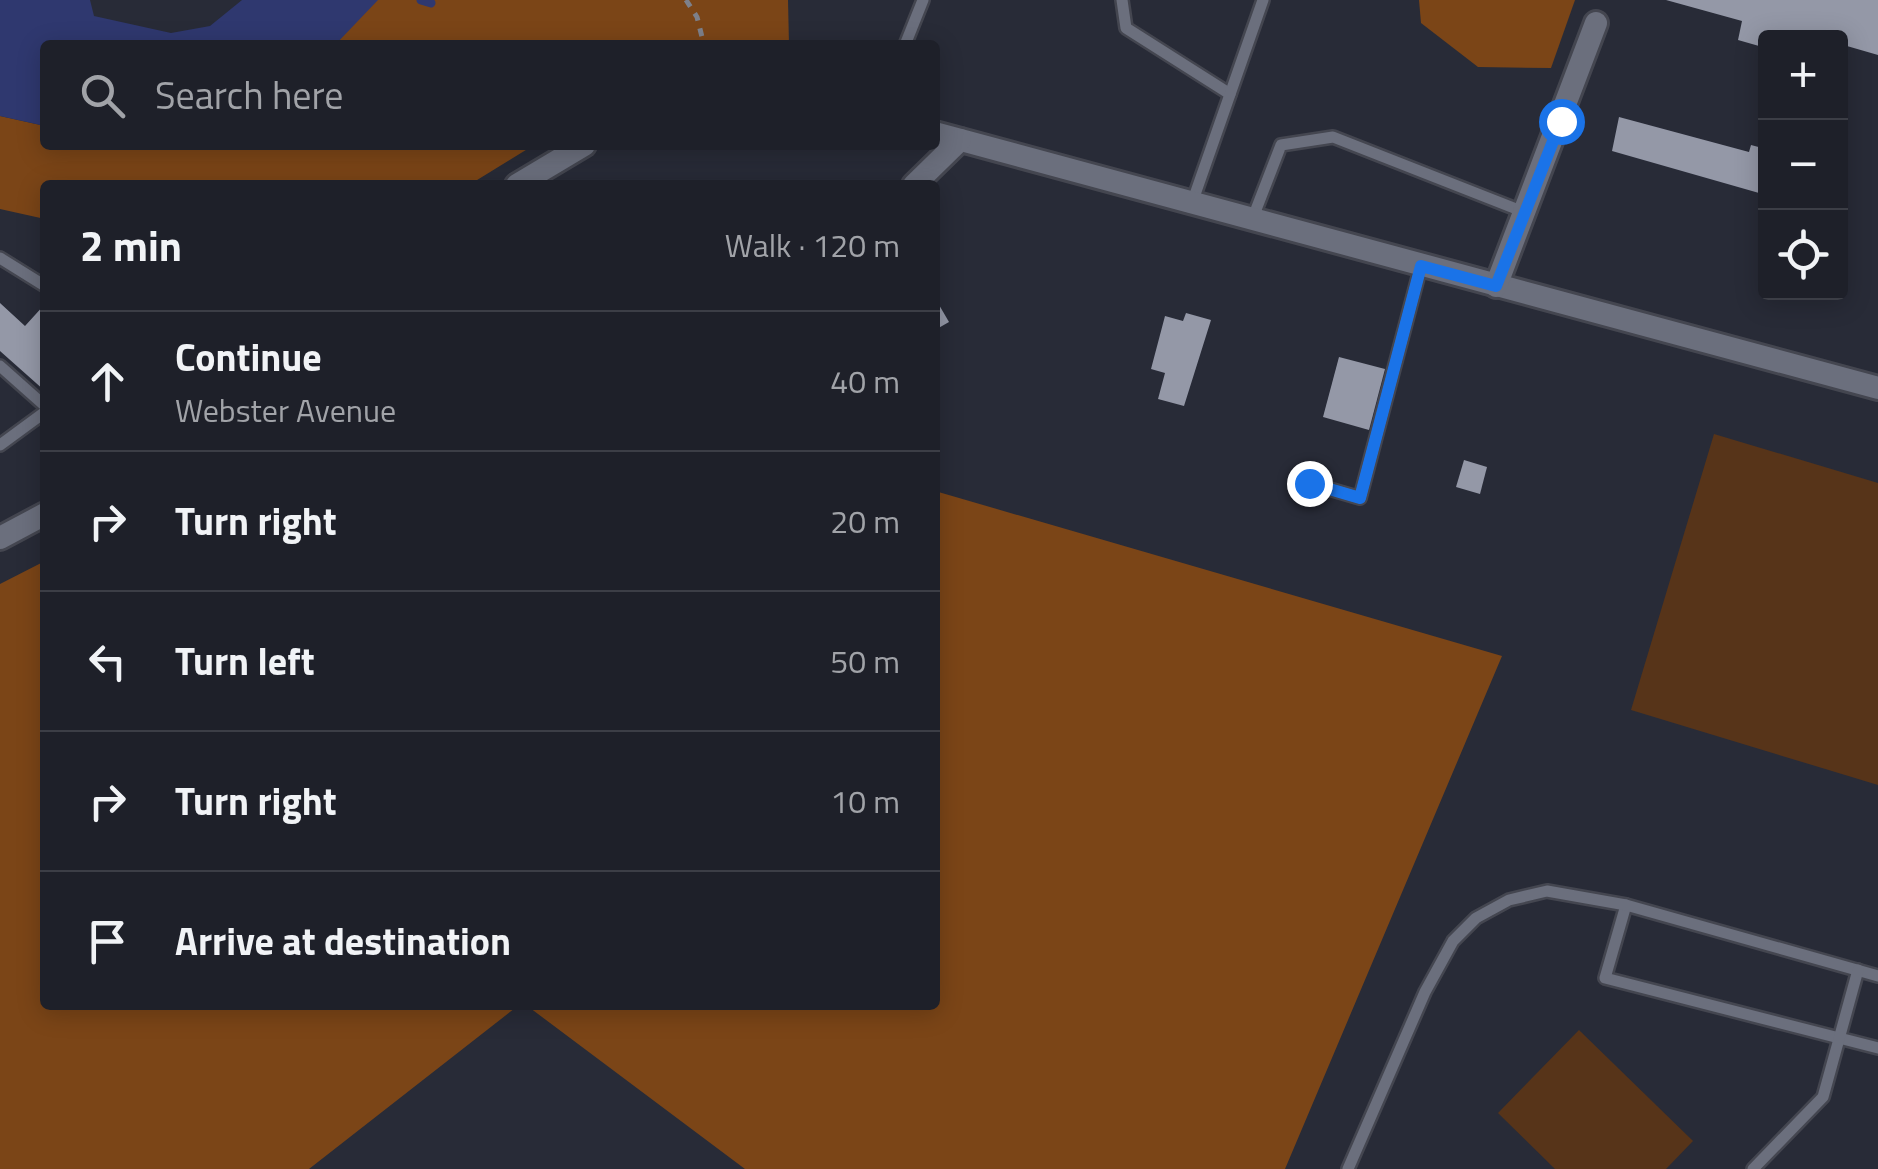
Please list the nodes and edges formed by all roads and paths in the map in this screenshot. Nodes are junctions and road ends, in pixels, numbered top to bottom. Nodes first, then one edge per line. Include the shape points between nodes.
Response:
1 (686, 0) edge
2 (923, 0) edge
3 (1122, 0) edge
4 (1263, 0) edge
5 (1596, 24) dead end
6 (703, 40) edge
7 (907, 40) edge
8 (1230, 94) junction
9 (940, 134) edge
10 (960, 140) junction
11 (576, 150) edge
12 (525, 180) edge
13 (919, 180) edge
14 (1192, 203) junction
15 (1524, 212) junction
16 (1252, 220) junction
17 (0, 258) edge
18 (1421, 266) junction
19 (40, 283) edge
20 (1496, 286) junction
21 (0, 366) edge
22 (1878, 388) edge
23 (40, 404) edge
24 (40, 413) edge
25 (0, 445) edge
26 (1309, 483) dead end
27 (40, 517) edge
28 (0, 538) edge
29 (1626, 905) junction
30 (1858, 970) junction
31 (1878, 976) edge
32 (1839, 1038) junction
33 (1878, 1048) edge
34 (1348, 1169) edge
35 (1753, 1169) edge

1 - 6 path
2 - 7 lane
3 - 8 lane via 1126,28
4 - 8 lane
5 - 15 street
8 - 14 lane
9 - 10 street
10 - 13 street
10 - 14 street
11 - 12 street
14 - 16 street
15 - 16 lane via 1333,137 1281,145
15 - 20 street
16 - 18 street
17 - 19 lane
18 - 20 street
18 - 26 lane via 1360,498
20 - 22 street
21 - 23 lane
24 - 25 lane
27 - 28 street
29 - 30 lane
29 - 32 lane via 1605,978
29 - 34 lane via 1547,891 1509,900 1476,918 1453,941 1425,992
30 - 31 lane
30 - 32 lane
32 - 33 lane
32 - 35 lane via 1823,1096

